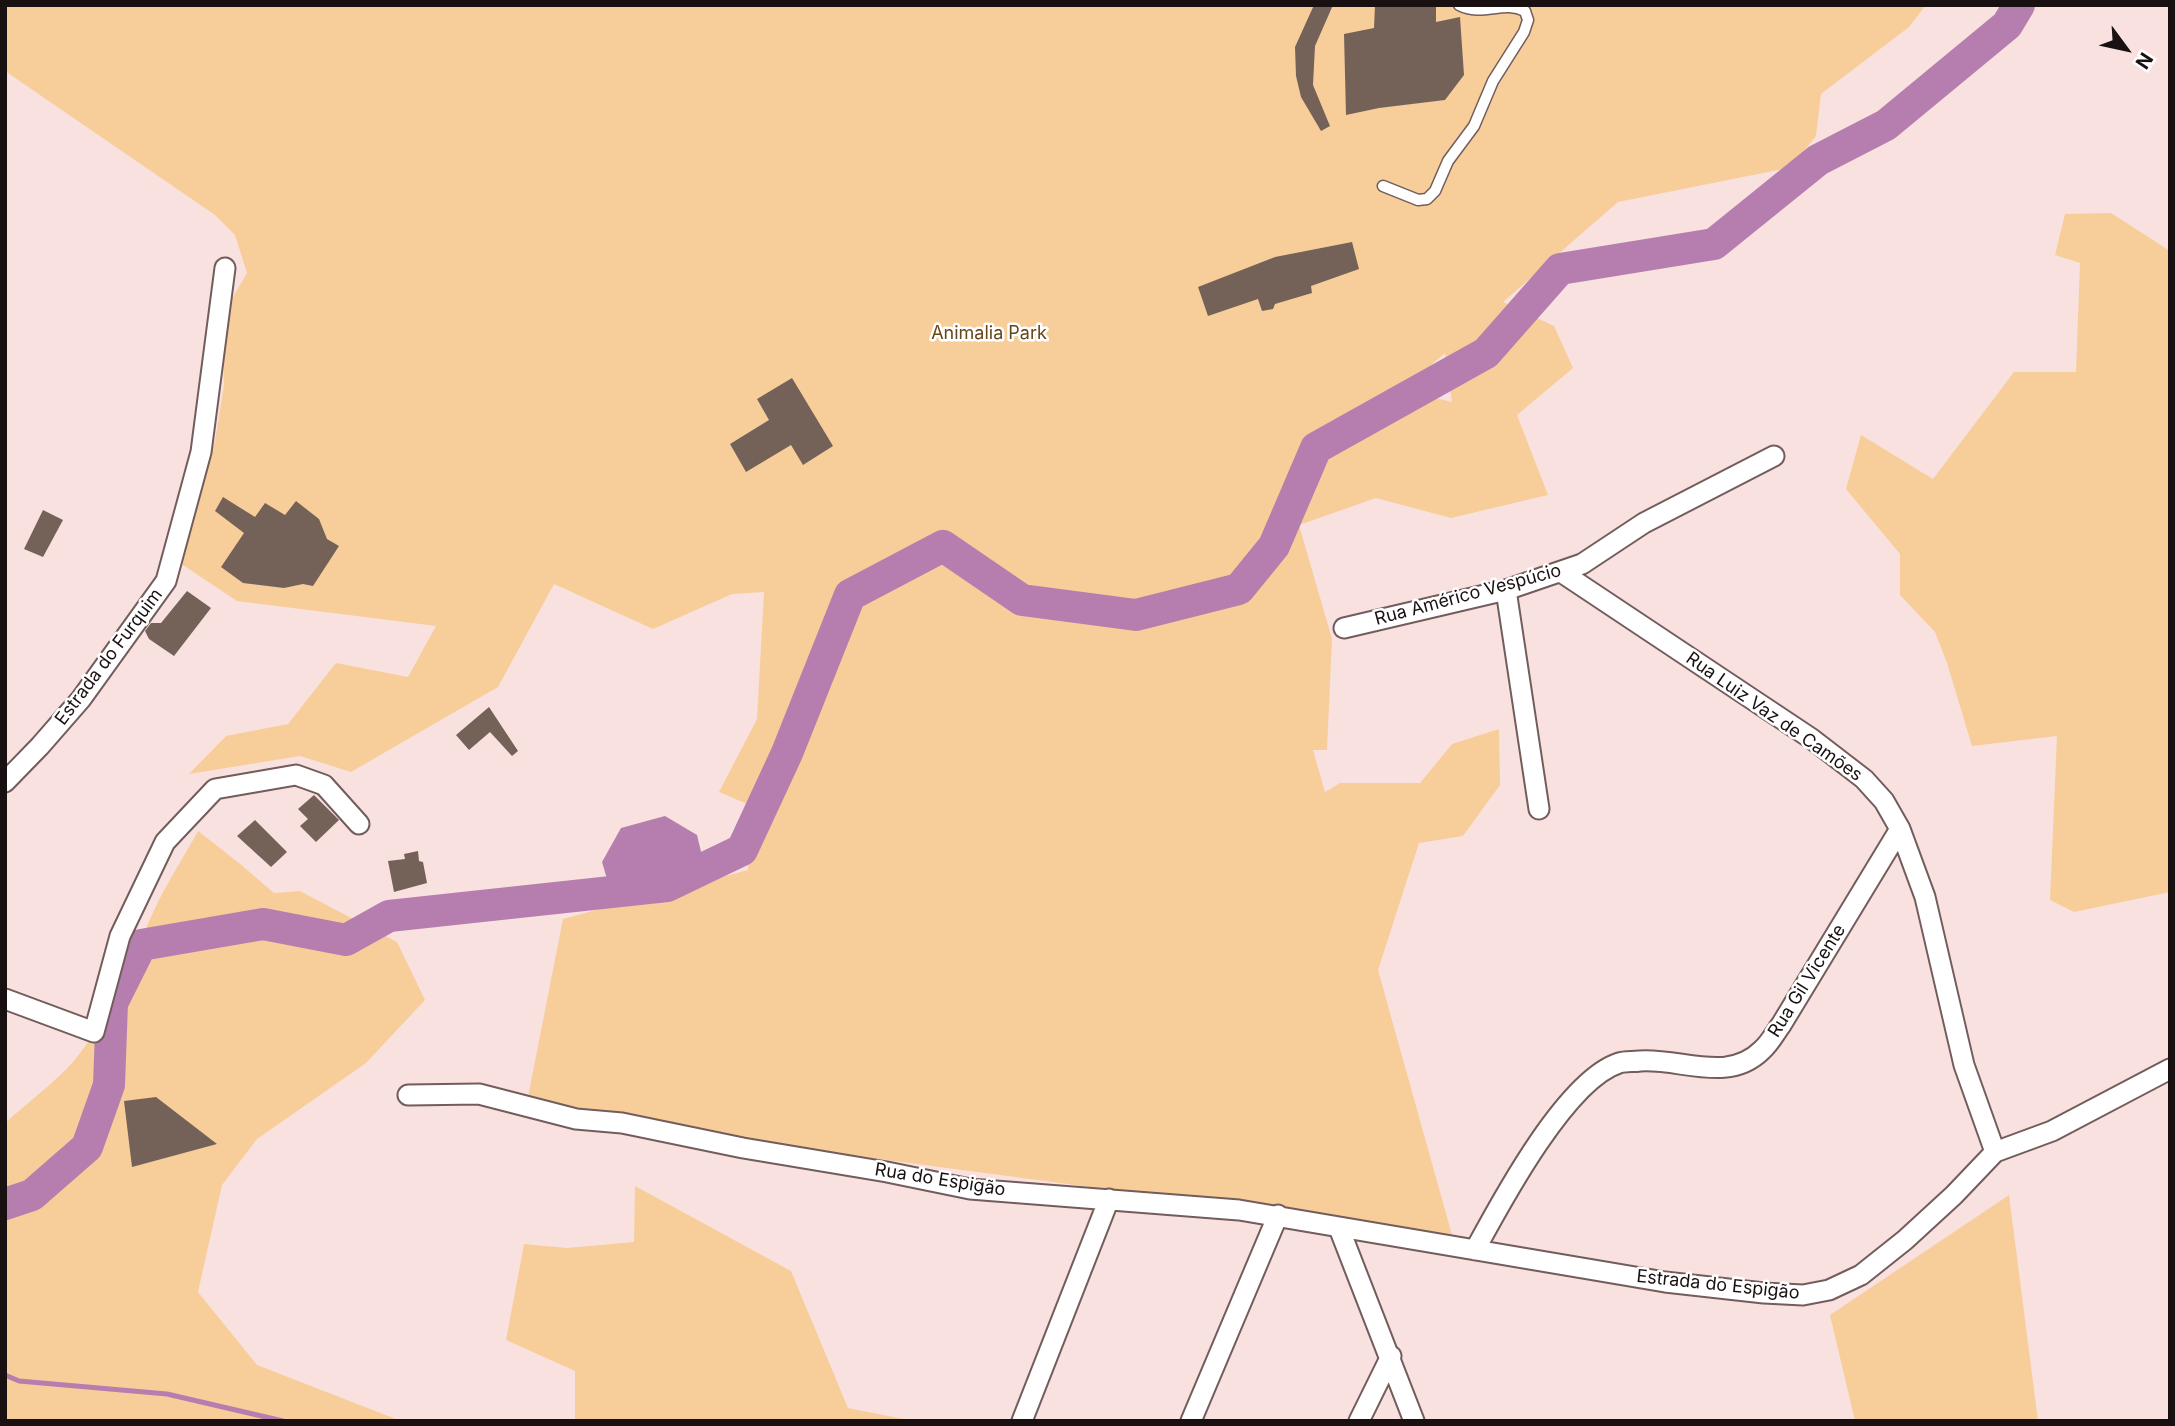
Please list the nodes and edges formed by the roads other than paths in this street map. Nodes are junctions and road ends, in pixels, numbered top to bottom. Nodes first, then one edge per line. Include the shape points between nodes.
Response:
1 (1459, 5) edge
2 (1383, 186) dead end
3 (225, 268) dead end
4 (1774, 456) dead end
5 (1561, 572) junction
6 (1506, 590) junction
7 (1344, 628) dead end
8 (5, 782) edge
9 (1539, 809) dead end
10 (359, 824) dead end
11 (1900, 829) junction
12 (5, 999) edge
13 (2170, 1069) edge
14 (408, 1095) dead end
15 (1995, 1152) junction
16 (1109, 1199) junction
17 (1278, 1215) junction
18 (1339, 1228) junction
19 (1475, 1250) junction
20 (1391, 1356) junction
21 (1023, 1421) edge
22 (1191, 1421) edge
23 (1359, 1421) edge
24 (1414, 1421) edge

1 - 2 lane via 1473,10 1515,5 1525,11 1528,20 1435,191 1418,200
3 - 8 street, Estrada do Furquim via 201,452 166,582 81,699
4 - 5 street, Rua Américo Vespúcio via 1644,523 1593,559
5 - 6 street, Rua Américo Vespúcio
5 - 11 street, Rua Luiz Vaz de Camões via 1845,764 1884,801
6 - 7 street, Rua Américo Vespúcio
6 - 9 street
10 - 12 street via 324,785 296,775 215,789 165,842 120,936 94,1032
11 - 15 street, Rua Luiz Vaz de Camões via 1925,897 1964,1065
11 - 19 street, Rua Gil Vicente via 1764,1049 1732,1067 1653,1060 1619,1063 1590,1079 1550,1126
13 - 15 street via 2052,1131
14 - 16 street, Rua do Espigão via 479,1094 576,1119 970,1189
15 - 19 street, Estrada do Espigão via 1905,1240 1861,1275 1829,1290 1803,1295 1665,1282
16 - 17 street, Rua do Espigão
16 - 21 street
17 - 18 street, Rua do Espigão
17 - 22 street
18 - 19 street, Rua do Espigão
18 - 20 street
20 - 23 street
20 - 24 street

